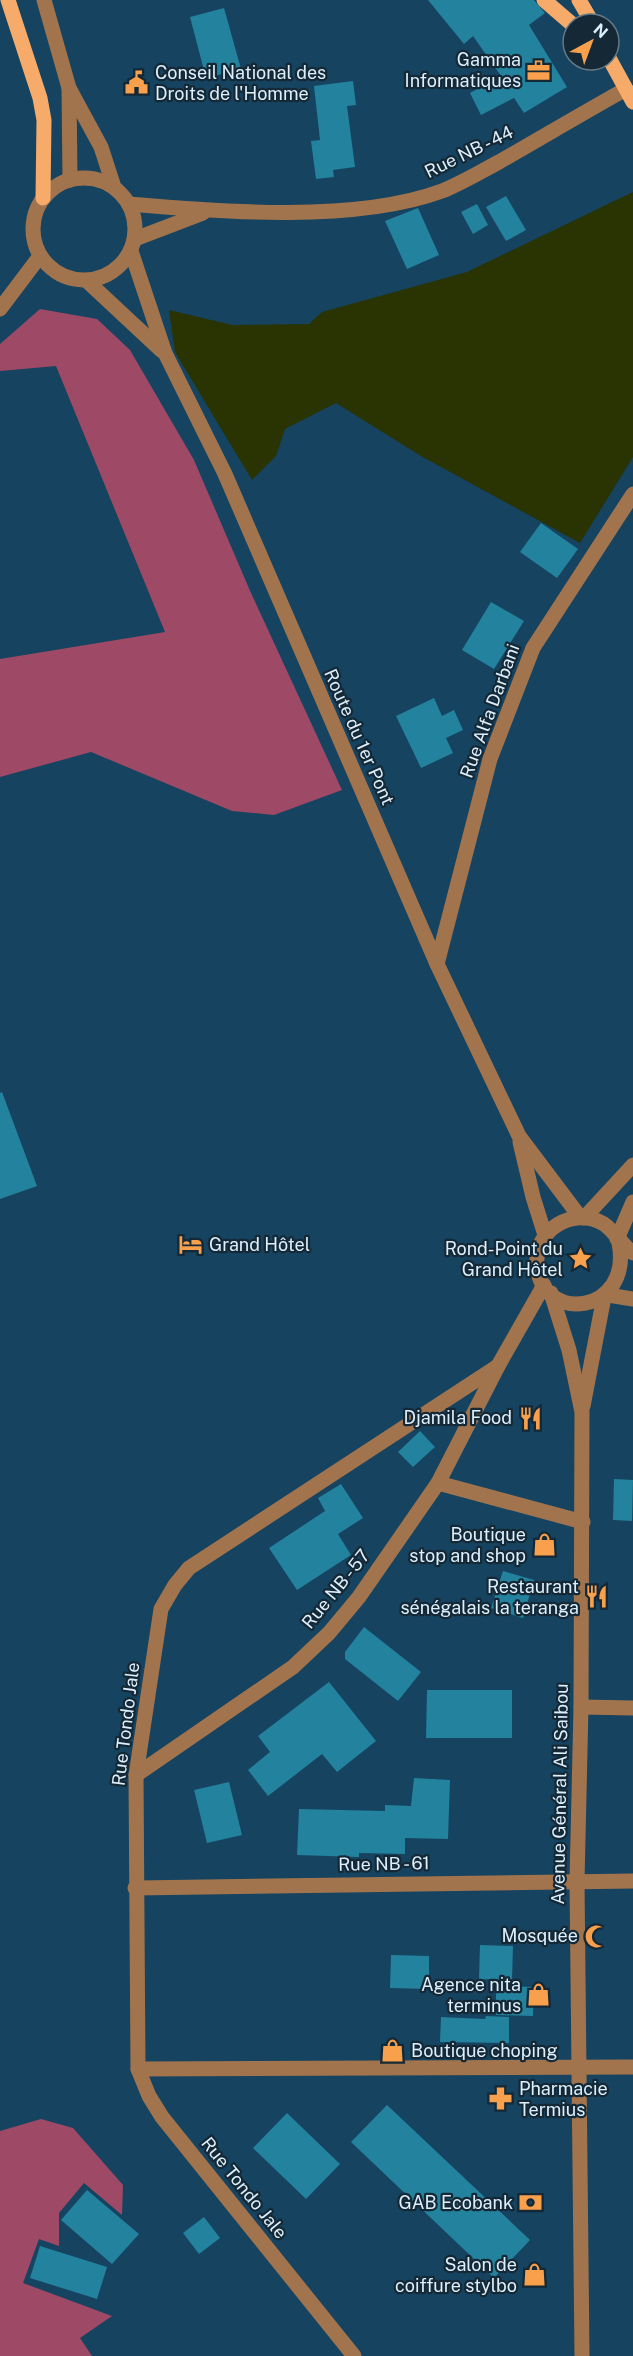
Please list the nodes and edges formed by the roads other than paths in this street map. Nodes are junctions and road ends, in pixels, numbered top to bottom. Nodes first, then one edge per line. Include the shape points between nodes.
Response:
1 (8, 0) edge
2 (44, 0) edge
3 (544, 0) edge
4 (561, 15) edge
5 (616, 72) edge
6 (69, 88) junction
7 (629, 96) edge
8 (70, 180) junction
9 (114, 187) junction
10 (43, 198) junction
11 (129, 204) junction
12 (209, 211) junction
13 (133, 245) junction
14 (40, 256) junction
15 (87, 281) junction
16 (0, 309) edge
17 (165, 353) junction
18 (633, 494) edge
19 (437, 964) junction
20 (519, 1136) junction
21 (633, 1165) edge
22 (633, 1202) edge
23 (582, 1218) junction
24 (545, 1235) junction
25 (618, 1241) junction
26 (633, 1253) edge
27 (547, 1289) junction
28 (606, 1296) junction
29 (633, 1299) edge
30 (498, 1366) junction
31 (582, 1412) junction
32 (438, 1483) junction
33 (583, 1522) junction
34 (581, 1707) junction
35 (633, 1708) edge
36 (136, 1775) junction
37 (577, 1881) junction
38 (633, 1881) edge
39 (135, 1888) junction
40 (578, 2067) junction
41 (633, 2067) edge
42 (138, 2069) junction
43 (354, 2356) edge
44 (582, 2356) edge

1 - 10 main road via 44,120
2 - 6 street
3 - 4 main road
5 - 7 main road
6 - 8 street
6 - 9 street via 101,147
7 - 12 street, Rue NB - 44 via 470,177 411,200 347,210
8 - 9 street via 85,178
8 - 10 street via 55,186
9 - 11 street
10 - 14 street via 33,227
11 - 12 street, Rue NB - 44
11 - 13 street via 136,226
12 - 13 street, Rue NB - 44
13 - 15 street via 114,272
13 - 17 street, Route du 1er Pont
14 - 15 street via 60,275
14 - 16 street
15 - 17 street, Route du 1er Pont
17 - 19 street, Route du 1er Pont via 225,474
18 - 19 street, Rue Alfa Darbani via 533,648 490,759
19 - 20 street, Route du 1er Pont
20 - 23 street, Route du 1er Pont
20 - 24 street, Route du 1er Pont
21 - 23 street
22 - 25 street
23 - 24 street via 561,1222
23 - 25 street via 603,1224
24 - 27 street via 537,1260
25 - 26 street
25 - 28 street via 624,1257 622,1271
27 - 28 street via 563,1301 577,1305
27 - 30 street, Rue Tondo Jale
27 - 31 street, Avenue Général Ali Saibou via 569,1350
28 - 29 street
28 - 31 street, Avenue Général Ali Saibou
30 - 32 street, Rue NB - 57
30 - 36 street, Rue Tondo Jale via 189,1568 161,1609
31 - 33 street, Avenue Général Ali Saibou
32 - 33 street
32 - 36 street, Rue NB - 57 via 329,1634 293,1667
33 - 34 street, Avenue Général Ali Saibou
34 - 35 street
34 - 37 street, Avenue Général Ali Saibou
36 - 39 street, Rue Tondo Jale
37 - 38 street, Rue NB - 61
37 - 39 street, Rue NB - 61
37 - 40 street, Avenue Général Ali Saibou
39 - 42 street, Rue Tondo Jale
40 - 41 street
40 - 42 street
40 - 44 street, Avenue Général Ali Saibou
42 - 43 street, Rue Tondo Jale via 162,2117

